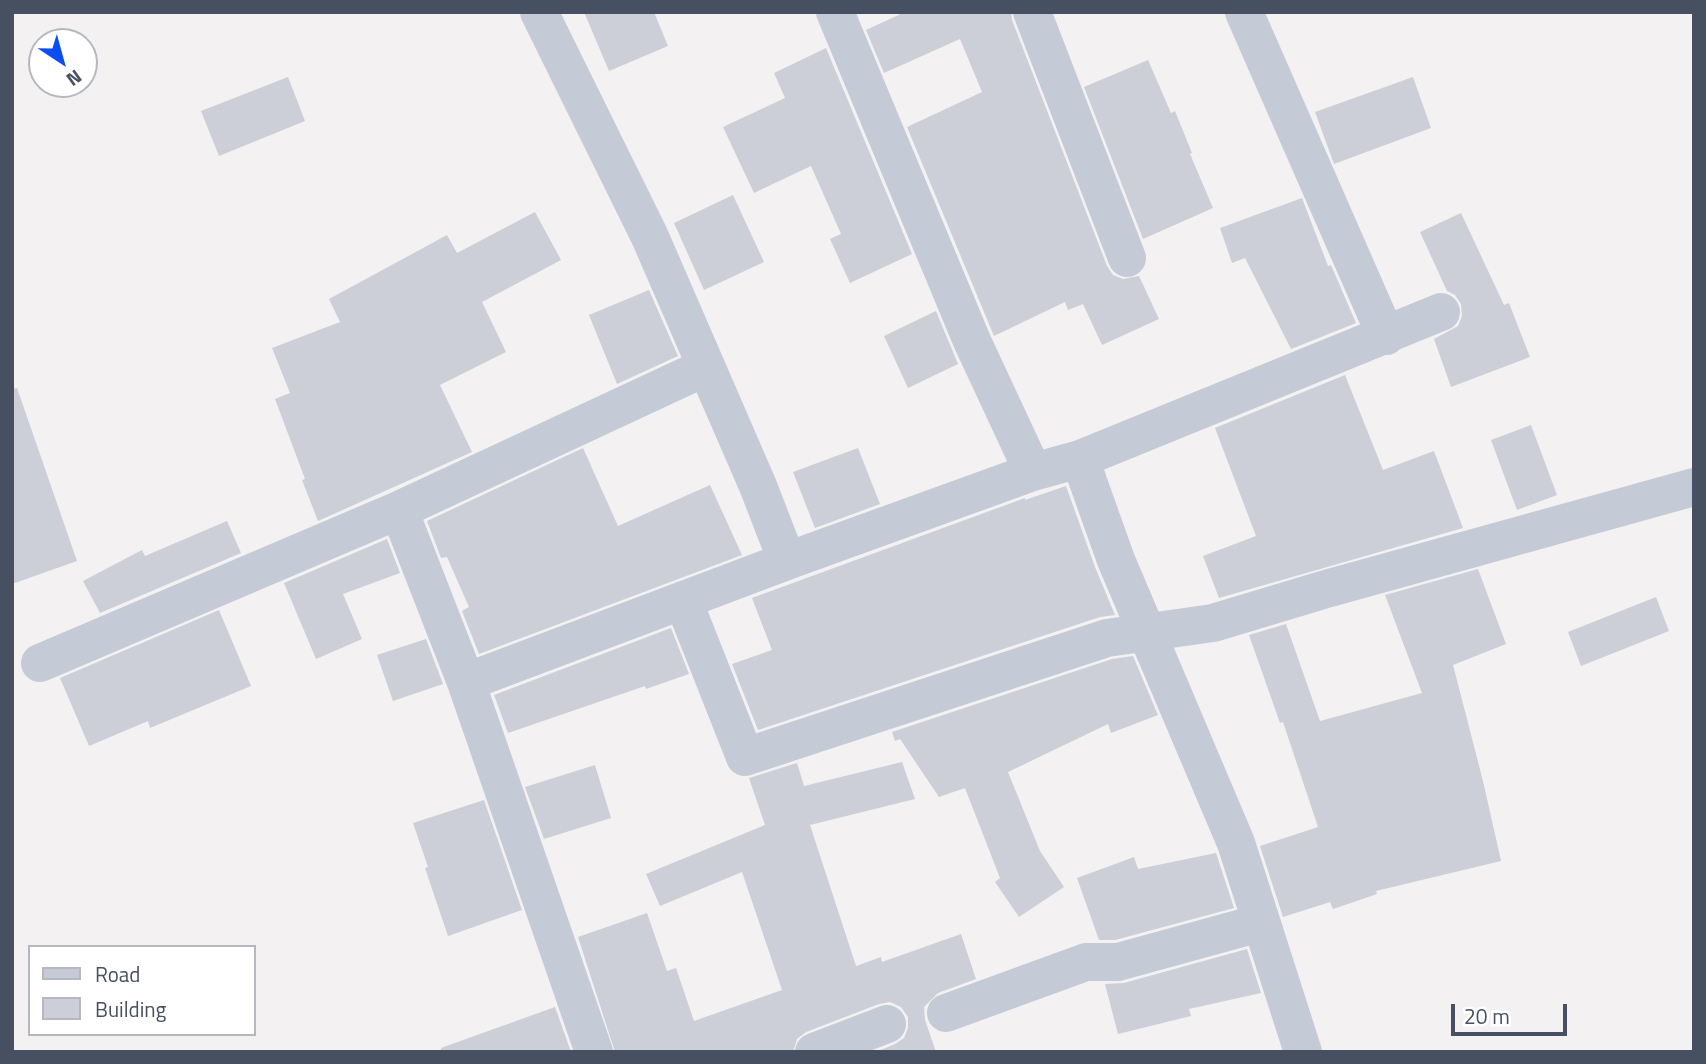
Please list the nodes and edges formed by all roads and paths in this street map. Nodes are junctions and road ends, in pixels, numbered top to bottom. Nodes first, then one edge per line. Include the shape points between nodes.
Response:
1 (539, 12) edge
2 (835, 12) edge
3 (1032, 12) edge
4 (1244, 12) edge
5 (1127, 258) dead end
6 (1441, 312) dead end
7 (1386, 336) junction
8 (706, 367) junction
9 (1080, 459) junction
10 (1033, 472) junction
11 (1694, 487) edge
12 (399, 510) junction
13 (787, 561) junction
14 (683, 600) junction
15 (1147, 632) junction
16 (40, 663) dead end
17 (466, 682) junction
18 (1260, 923) junction
19 (946, 1013) dead end
20 (887, 1024) dead end
21 (594, 1052) edge
22 (814, 1052) edge
23 (1303, 1052) edge

1 - 8 street via 649,237
2 - 10 street via 972,341
3 - 5 street
4 - 7 street
6 - 7 street
7 - 9 street
8 - 12 street
8 - 13 street
9 - 10 street
9 - 15 street
10 - 13 street
11 - 15 street via 1213,623
12 - 16 street
12 - 17 street
13 - 14 street
14 - 15 street via 745,757 1107,638
14 - 17 street
15 - 18 street via 1236,842
17 - 21 street
18 - 19 street via 1118,962 1086,962
18 - 23 street
20 - 22 street

